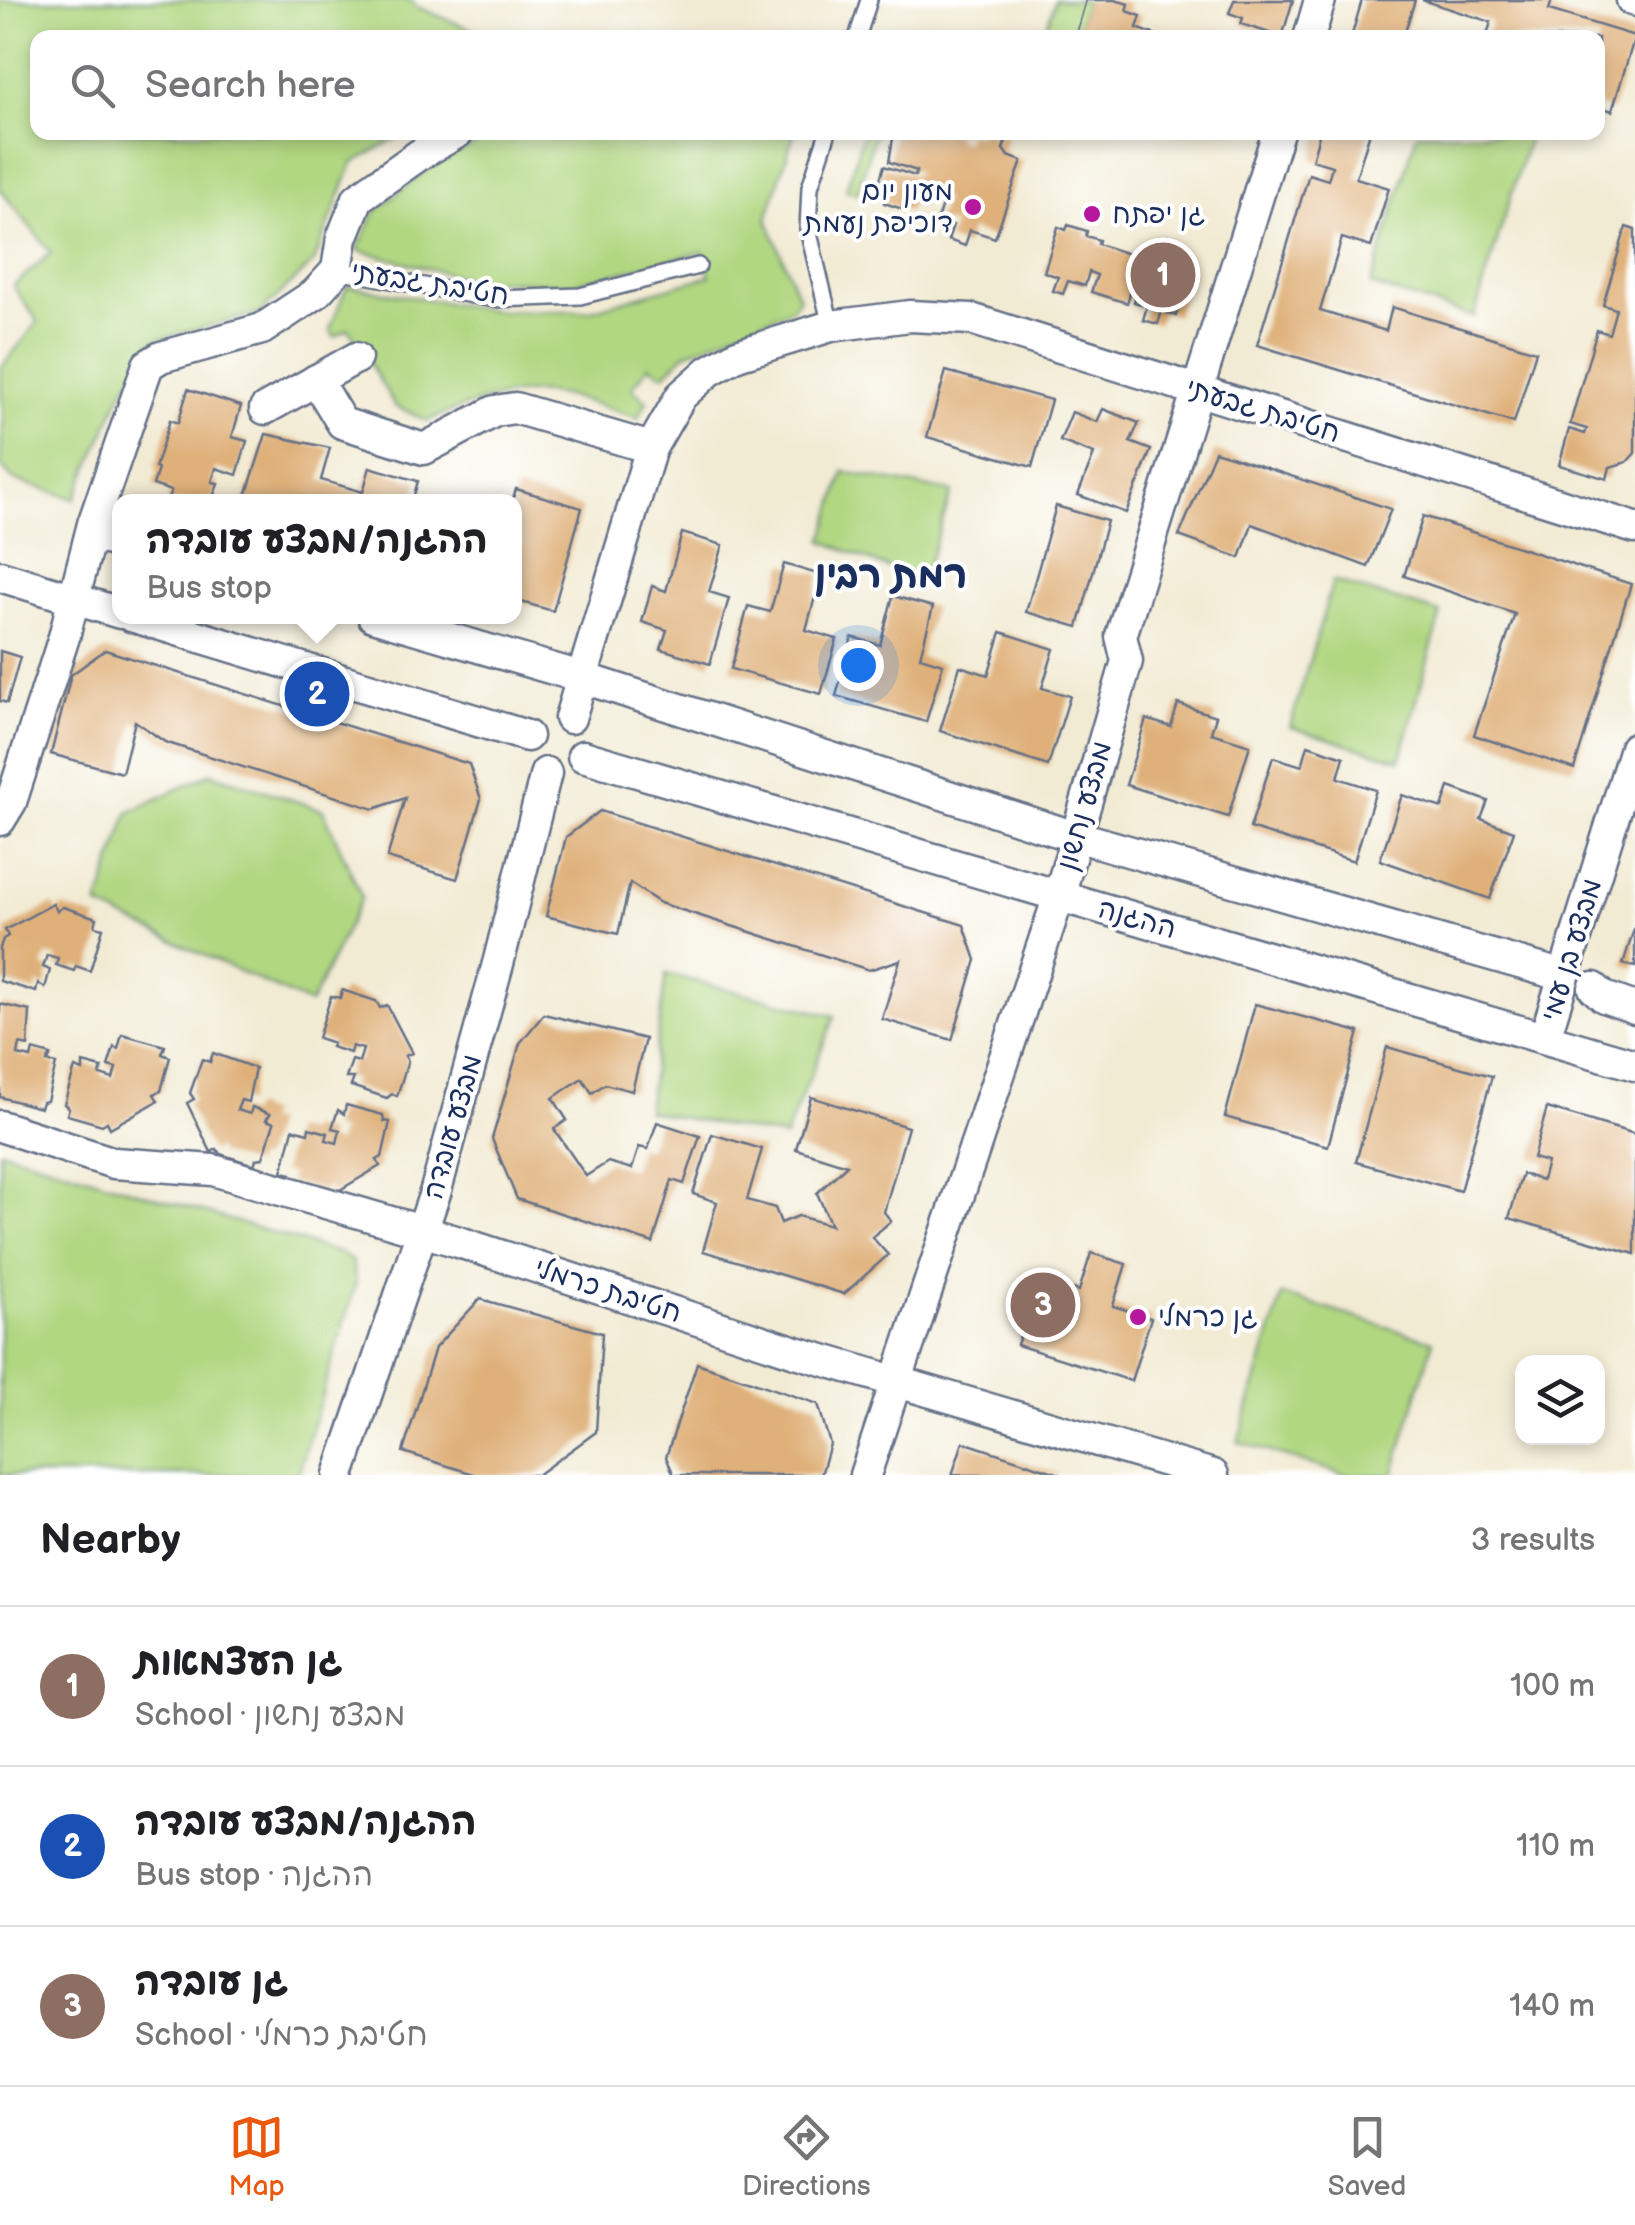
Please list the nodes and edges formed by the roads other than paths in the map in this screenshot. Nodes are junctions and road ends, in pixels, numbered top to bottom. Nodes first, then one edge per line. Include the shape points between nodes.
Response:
1 (869, 0) edge
2 (1320, 0) edge
3 (860, 30) edge
4 (1311, 30) edge
5 (444, 140) edge
6 (825, 140) edge
7 (1275, 140) edge
8 (698, 266) dead end
9 (337, 270) junction
10 (831, 326) junction
11 (356, 358) dead end
12 (316, 380) junction
13 (1197, 391) junction
14 (265, 409) dead end
15 (651, 448) junction
16 (1635, 528) edge
17 (0, 576) edge
18 (72, 598) junction
19 (112, 610) edge
20 (157, 624) edge
21 (401, 624) edge
22 (567, 673) dead end
23 (599, 683) dead end
24 (570, 718) junction
25 (527, 736) junction
26 (1635, 748) edge
27 (582, 756) junction
28 (546, 773) junction
29 (0, 820) edge
30 (1060, 832) dead end
31 (1093, 841) dead end
32 (1059, 896) junction
33 (1554, 973) dead end
34 (1594, 988) dead end
35 (1635, 1008) edge
36 (1544, 1037) junction
37 (1635, 1065) edge
38 (0, 1126) edge
39 (422, 1231) junction
40 (895, 1381) junction
41 (339, 1475) edge
42 (865, 1475) edge
43 (1213, 1475) edge

1 - 3 lane
2 - 4 street
5 - 9 street, חטיבת גבעתי via 358,198
6 - 10 lane via 810,187 808,229
7 - 13 street, מבצע נחשון
8 - 9 lane, חטיבת גבעתי via 580,296 494,299
9 - 18 street, חטיבת גבעתי via 315,294 262,329 148,365
10 - 13 street, חטיבת גבעתי via 887,317 971,319
10 - 15 street via 737,355 709,371 681,396
11 - 12 street
12 - 14 street
12 - 15 street via 342,423 424,448 514,408
13 - 16 street, חטיבת גבעתי
13 - 32 street, מבצע נחשון via 1121,636 1128,662
15 - 24 street
17 - 18 street
18 - 19 street
18 - 29 street, חטיבת גבעתי
20 - 25 street
21 - 22 street
23 - 30 street
24 - 25 street via 541,718
24 - 27 street via 585,740
25 - 28 street via 530,761
26 - 36 street, מבצע בן עמי
27 - 28 street via 566,773
27 - 32 street, ההגנה
28 - 39 street, מבצע עובדה
31 - 33 street
32 - 36 street, ההגנה
32 - 40 street, מבצע נחשון
34 - 35 street
36 - 37 street, ההגנה
38 - 39 street, חטיבת כרמלי via 114,1162 213,1170
39 - 40 street, חטיבת כרמלי
39 - 41 street, מבצע עובדה
40 - 42 street, מבצע נחשון
40 - 43 street, חטיבת כרמלי

